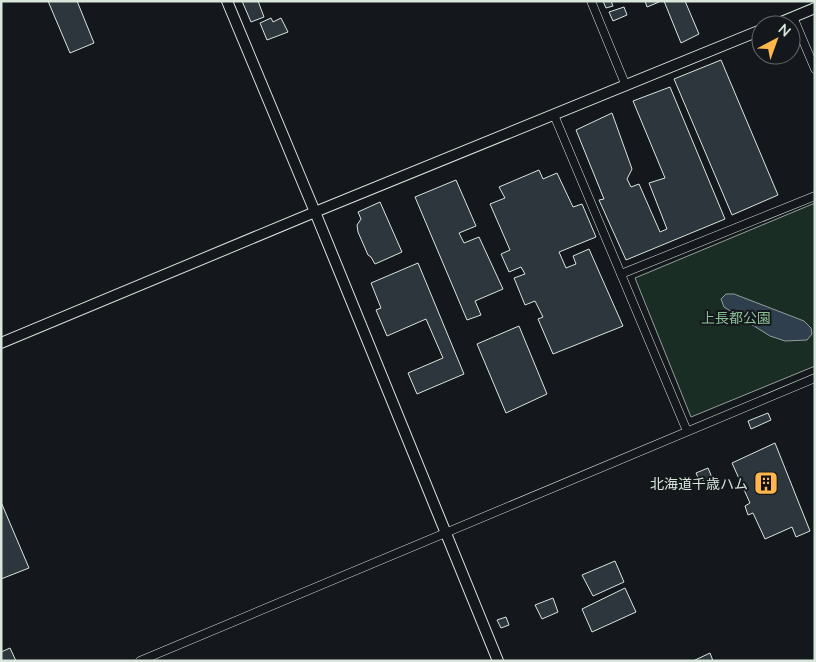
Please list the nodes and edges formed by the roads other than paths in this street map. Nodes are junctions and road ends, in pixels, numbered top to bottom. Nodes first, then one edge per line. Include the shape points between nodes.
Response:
1 (227, 1) edge
2 (591, 1) edge
3 (815, 8) edge
4 (798, 15) edge
5 (751, 34) edge
6 (801, 36) edge
7 (815, 69) edge
8 (626, 86) junction
9 (554, 115) junction
10 (815, 196) edge
11 (315, 212) junction
12 (622, 274) junction
13 (1, 344) edge
14 (815, 378) edge
15 (687, 431) junction
16 (445, 534) junction
17 (140, 661) edge
18 (498, 661) edge

1 - 11 street
2 - 8 street
3 - 4 street
5 - 8 street
6 - 7 street
8 - 9 street
9 - 11 street
9 - 12 street
10 - 12 street
11 - 13 street
11 - 16 street
12 - 15 street
14 - 15 street
15 - 16 street
16 - 17 street
16 - 18 street

